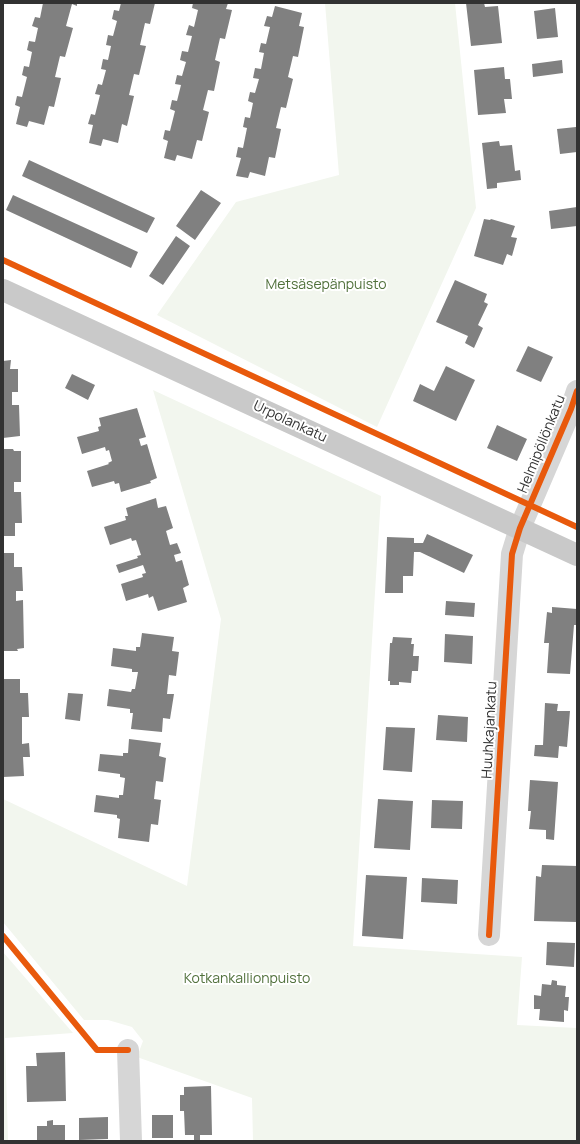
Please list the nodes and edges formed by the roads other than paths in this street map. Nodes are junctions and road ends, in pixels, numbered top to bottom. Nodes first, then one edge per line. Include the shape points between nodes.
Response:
1 (3, 290) edge
2 (577, 391) edge
3 (520, 528) junction
4 (577, 555) edge
5 (489, 935) dead end
6 (128, 1050) dead end
7 (131, 1141) edge

1 - 3 main road, Urpolankatu
2 - 3 street, Helmipöllönkatu
3 - 4 main road, Urpolankatu
3 - 5 street, Huuhkajankatu via 512,554
6 - 7 street

